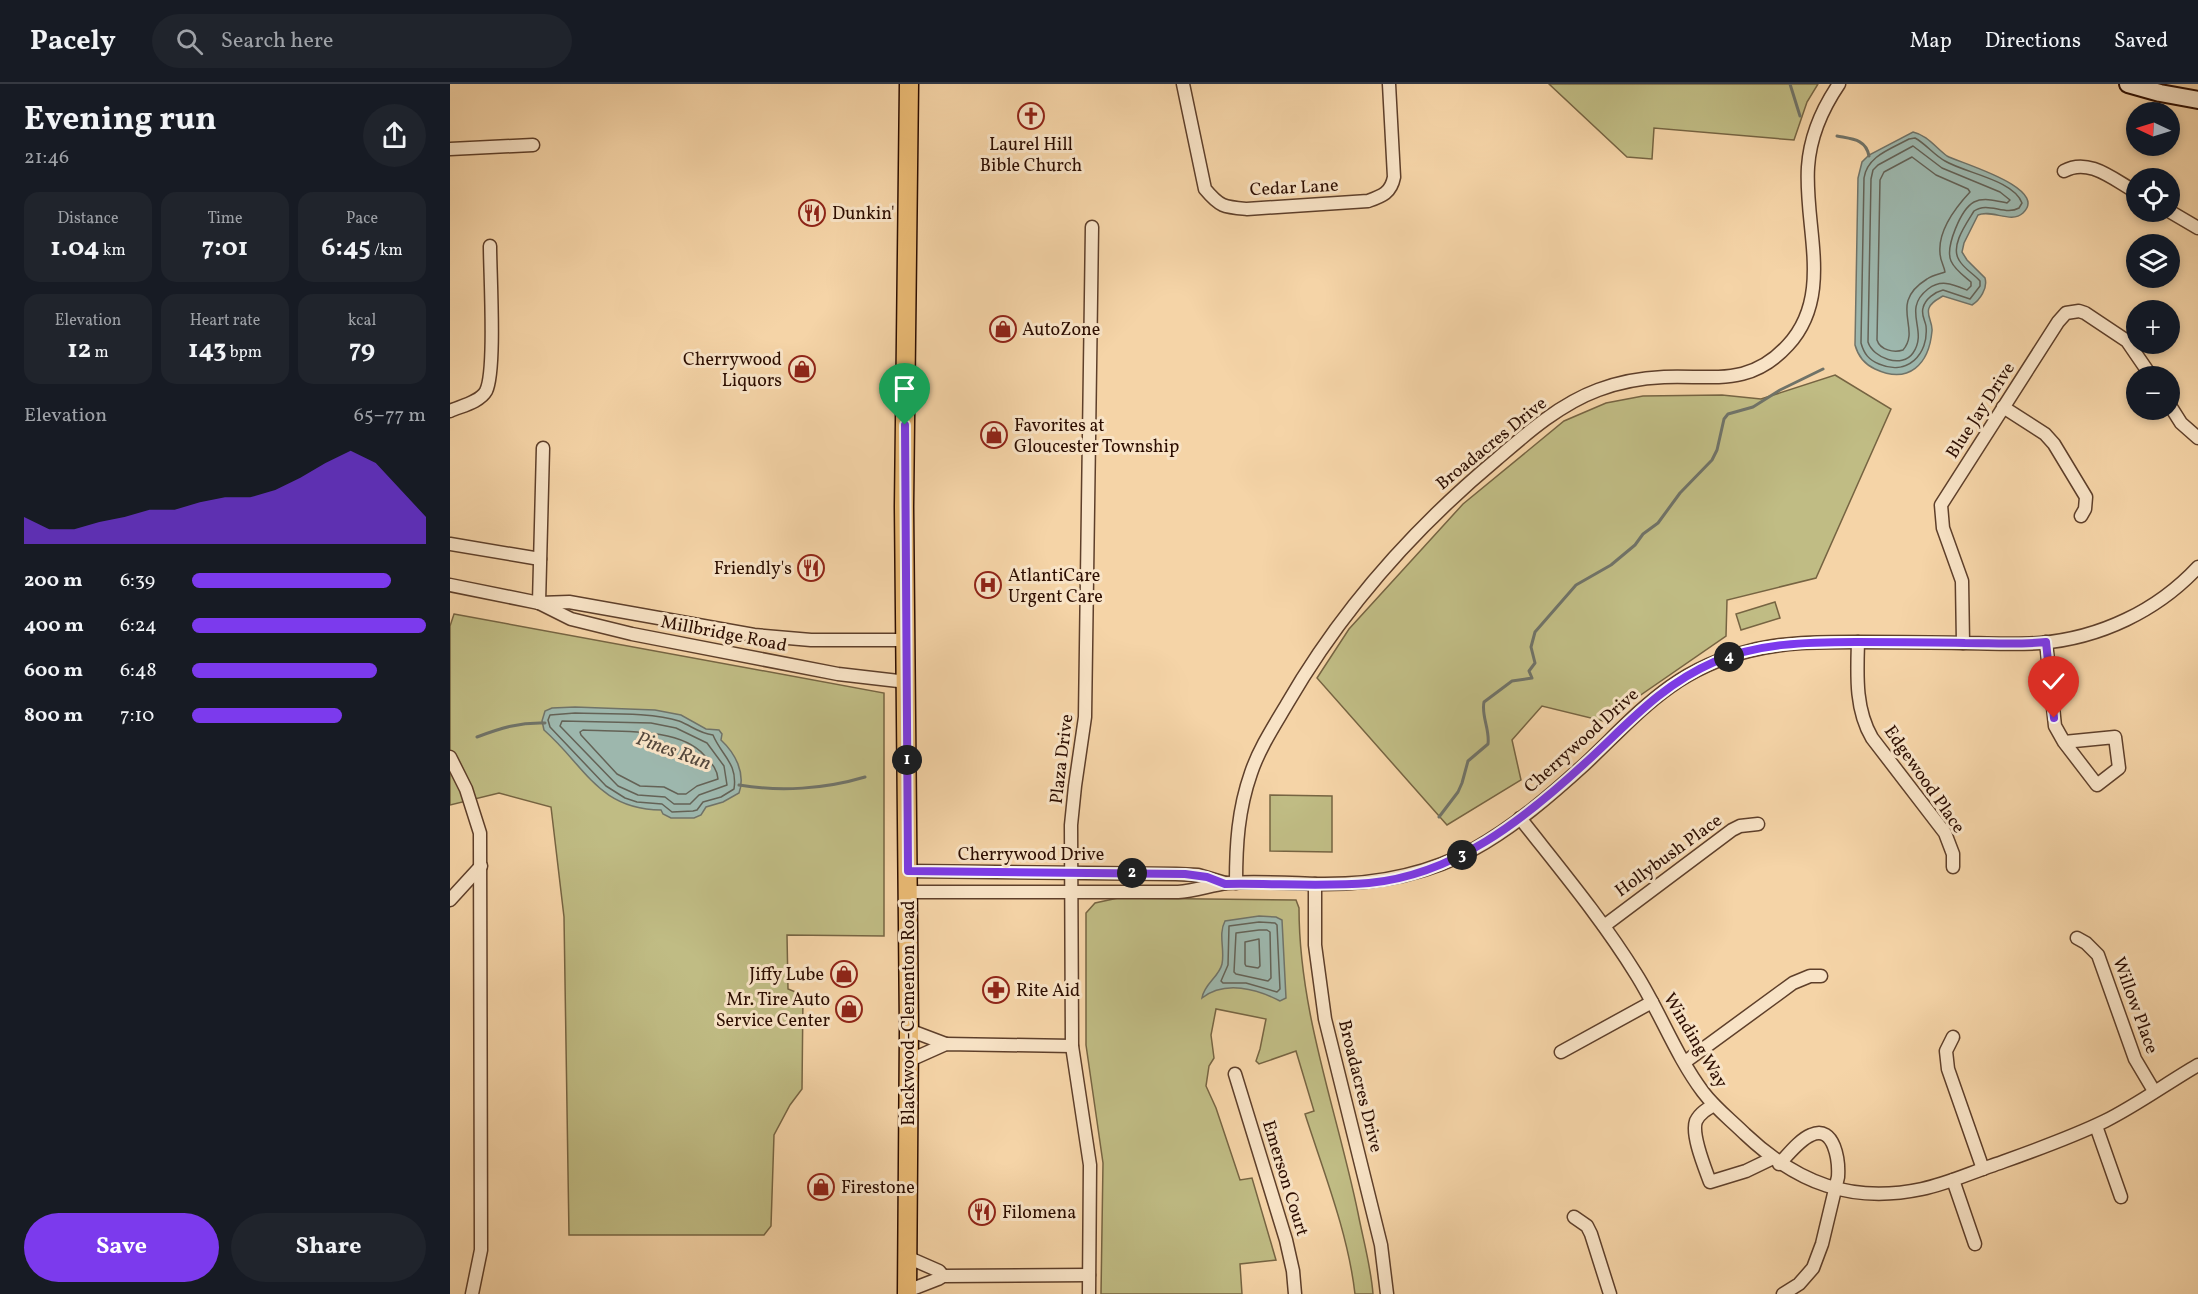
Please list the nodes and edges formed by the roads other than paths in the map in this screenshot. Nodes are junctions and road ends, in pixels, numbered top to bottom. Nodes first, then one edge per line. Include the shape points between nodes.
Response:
1 (909, 84) edge
2 (1183, 84) edge
3 (1389, 84) edge
4 (1839, 84) edge
5 (2128, 84) edge
6 (2198, 100) edge
7 (533, 145) dead end
8 (450, 149) edge
9 (2064, 171) dead end
10 (2126, 186) edge
11 (2180, 218) edge
12 (1092, 227) dead end
13 (2198, 228) edge
14 (490, 246) dead end
15 (2144, 366) edge
16 (2004, 407) junction
17 (450, 411) edge
18 (2179, 420) edge
19 (2198, 438) edge
20 (543, 448) dead end
21 (2081, 516) dead end
22 (450, 544) edge
23 (540, 559) junction
24 (2198, 567) edge
25 (450, 585) edge
26 (539, 603) junction
27 (907, 640) junction
28 (1858, 642) junction
29 (2046, 642) junction
30 (1963, 643) junction
31 (907, 682) junction
32 (2064, 742) junction
33 (450, 757) edge
34 (1520, 818) junction
35 (1758, 824) dead end
36 (481, 866) junction
37 (1953, 867) dead end
38 (908, 871) junction
39 (1072, 873) junction
40 (1230, 883) junction
41 (1315, 884) junction
42 (1072, 891) junction
43 (908, 892) junction
44 (450, 900) edge
45 (1604, 926) junction
46 (2077, 938) dead end
47 (1821, 976) dead end
48 (1652, 1002) junction
49 (909, 1030) junction
50 (1953, 1037) dead end
51 (946, 1044) junction
52 (1072, 1046) junction
53 (1561, 1052) dead end
54 (908, 1061) junction
55 (1685, 1062) junction
56 (2198, 1065) edge
57 (1235, 1074) dead end
58 (2154, 1091) junction
59 (1714, 1106) junction
60 (2096, 1126) junction
61 (1776, 1161) junction
62 (1983, 1168) junction
63 (1953, 1180) junction
64 (1835, 1188) junction
65 (2121, 1197) dead end
66 (1574, 1217) dead end
67 (1975, 1244) dead end
68 (907, 1257) junction
69 (1089, 1275) junction
70 (943, 1276) junction
71 (906, 1292) edge
72 (472, 1294) edge
73 (1089, 1294) edge
74 (1295, 1294) edge
75 (1387, 1294) edge
76 (1610, 1294) edge
77 (1783, 1294) edge

1 - 27 main road, Blackwood-Clementon Road via 904,498
2 - 3 street, Cedar Lane via 1206,189 1216,202 1247,209 1368,201 1384,195 1394,177
4 - 40 street, Broadacres Drive via 1820,118 1808,165 1814,282 1809,309 1797,334 1769,363 1744,374 1646,378 1596,391 1533,428 1449,499 1342,619 1294,691 1251,772 1241,806
5 - 6 main road
7 - 8 street
9 - 10 street via 2077,165 2091,167
11 - 13 street
12 - 39 street, Plaza Drive via 1086,688 1071,825
14 - 17 street via 491,360 487,390 480,398
15 - 16 street, Blue Jay Drive via 2121,336 2085,313 2072,311 2058,322
16 - 21 street via 2054,444 2086,497
16 - 30 street, Blue Jay Drive via 1941,505 1942,528 1962,581
18 - 19 street
20 - 23 street
22 - 23 street
23 - 26 street
24 - 29 street, Cherrywood Drive via 2168,594 2127,619 2098,631
25 - 26 street, Millbridge Road
26 - 27 street, Millbridge Road via 569,602 754,635 812,640
26 - 31 street, Millbridge Road via 571,619 633,634 838,674
27 - 31 main road, Blackwood-Clementon Road
28 - 30 street, Cherrywood Drive
28 - 34 street, Cherrywood Drive via 1766,647 1694,672 1650,700 1574,774
28 - 37 street, Edgewood Place via 1859,700 1864,722 1945,833
29 - 30 street, Cherrywood Drive
29 - 32 street via 2054,718
31 - 38 main road, Blackwood-Clementon Road
32 - 32 street via 2097,785 2119,768 2115,737
33 - 36 street via 466,789 480,833
34 - 41 street, Cherrywood Drive via 1472,851 1417,873 1369,883
34 - 45 street, Winding Way
35 - 45 street, Hollybush Place via 1732,830
36 - 44 street
36 - 72 street via 481,1250
38 - 39 street, Cherrywood Drive
38 - 43 main road, Blackwood-Clementon Road
39 - 40 street, Cherrywood Drive via 1185,874
39 - 42 street, Plaza Drive
40 - 41 street, Cherrywood Drive
40 - 42 street, Cherrywood Drive via 1178,892
41 - 75 street, Broadacres Drive via 1315,945 1325,1019 1381,1245
42 - 43 street, Cherrywood Drive
42 - 52 street, Plaza Drive
43 - 49 main road, Blackwood-Clementon Road
45 - 48 street, Winding Way
46 - 58 street, Willow Place via 2098,955 2135,1059
47 - 55 street via 1793,983
48 - 53 street
48 - 55 street, Winding Way
49 - 51 street
49 - 54 main road, Blackwood-Clementon Road
50 - 62 street via 1946,1051 1948,1069
51 - 52 street
51 - 54 street
52 - 69 street, Plaza Drive via 1090,1165
54 - 68 main road, Blackwood-Clementon Road
55 - 59 street, Winding Way
56 - 58 street, Winding Way
57 - 74 street, Emerson Court via 1286,1240
58 - 60 street, Winding Way
59 - 61 street, Winding Way
59 - 61 street via 1704,1111 1695,1125 1710,1182
60 - 62 street, Winding Way
60 - 65 street
61 - 64 street, Winding Way
61 - 64 street via 1806,1137 1825,1135 1832,1141 1837,1157
62 - 63 street, Winding Way
63 - 64 street, Winding Way via 1886,1194
63 - 67 street
64 - 77 street via 1813,1268
66 - 76 street via 1592,1234
68 - 70 street
68 - 71 main road, Blackwood-Clementon Road
69 - 70 street
69 - 73 street, Plaza Drive
70 - 71 street

